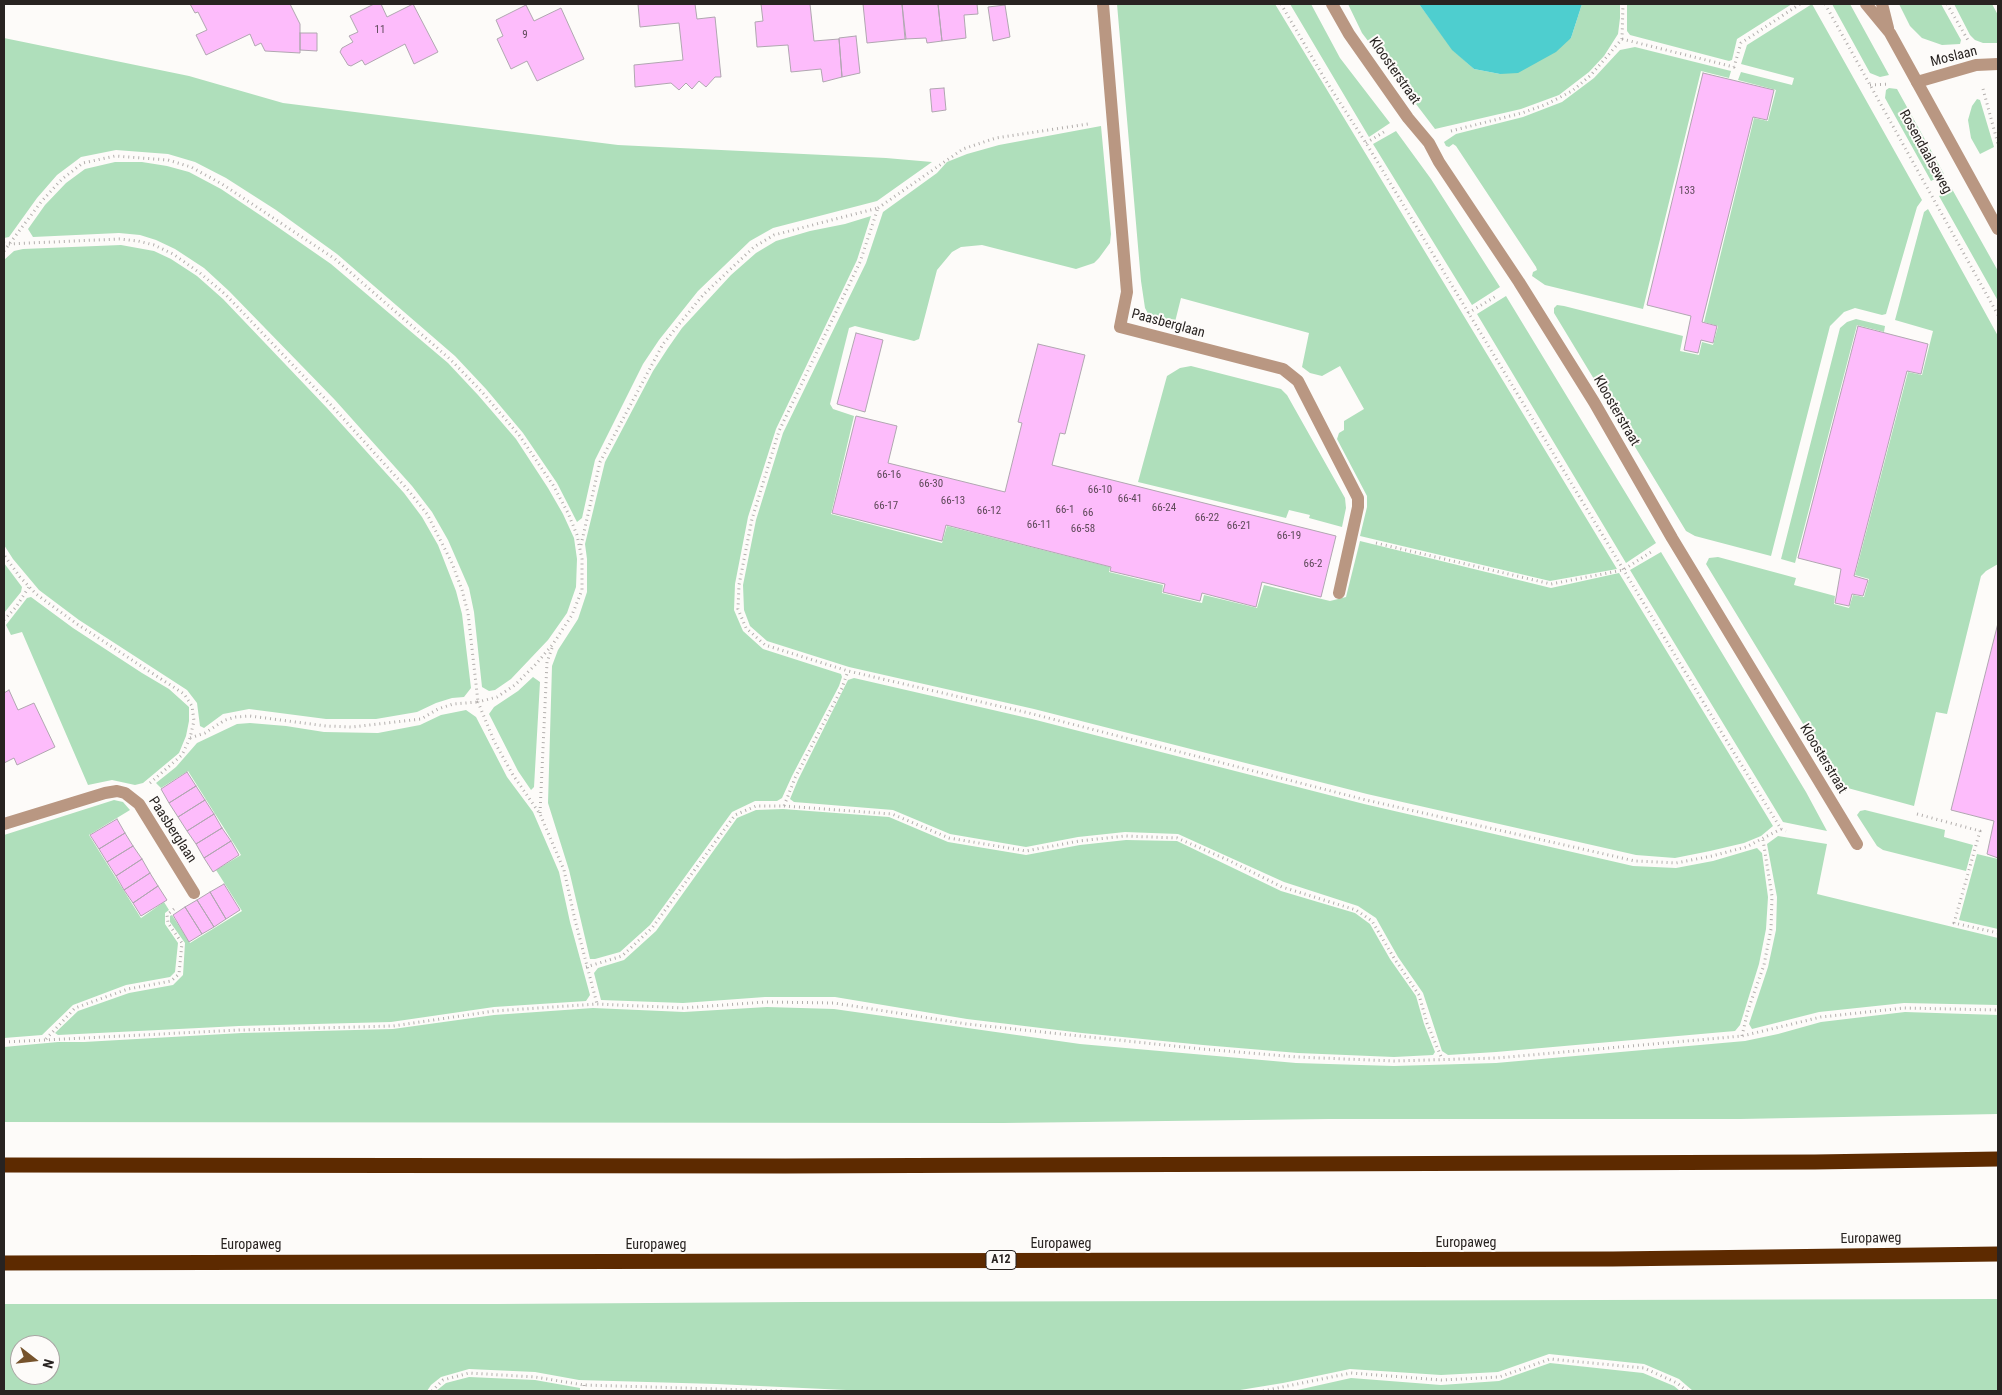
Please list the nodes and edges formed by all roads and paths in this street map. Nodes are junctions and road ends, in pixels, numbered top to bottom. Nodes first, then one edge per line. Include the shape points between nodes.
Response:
1 (1103, 4) edge
2 (1282, 4) edge
3 (1332, 4) edge
4 (1623, 4) edge
5 (1800, 4) edge
6 (1825, 4) edge
7 (1866, 4) edge
8 (1882, 4) edge
9 (1947, 4) edge
10 (1890, 33) junction
11 (1622, 39) junction
12 (1998, 64) edge
13 (1976, 65) junction
14 (1917, 82) junction
15 (1114, 120) junction
16 (1429, 144) junction
17 (1998, 144) edge
18 (878, 208) junction
19 (1998, 229) edge
20 (4, 243) edge
21 (8, 244) junction
22 (4, 250) edge
23 (1519, 282) junction
24 (1468, 313) junction
25 (1998, 315) edge
26 (1351, 537) junction
27 (1672, 538) junction
28 (581, 546) junction
29 (4, 555) edge
30 (1623, 570) junction
31 (29, 587) junction
32 (1339, 593) dead end
33 (4, 620) edge
34 (553, 644) junction
35 (848, 671) junction
36 (478, 702) junction
37 (190, 738) junction
38 (132, 797) junction
39 (784, 806) junction
40 (540, 814) junction
41 (1917, 814) dead end
42 (4, 824) edge
43 (1781, 829) junction
44 (1786, 831) dead end
45 (1763, 840) junction
46 (1857, 844) dead end
47 (194, 893) joint
48 (1998, 934) edge
49 (586, 967) junction
50 (597, 1004) junction
51 (1998, 1010) edge
52 (1742, 1036) junction
53 (46, 1039) junction
54 (4, 1042) edge
55 (1442, 1059) junction
56 (1998, 1159) edge
57 (4, 1165) edge
58 (1998, 1254) edge
59 (4, 1263) edge
60 (584, 1385) junction
61 (1286, 1390) edge
62 (432, 1391) edge
63 (584, 1391) edge
64 (782, 1391) edge
65 (1263, 1391) edge
66 (1687, 1391) edge

1 - 15 street, Paasberglaan
2 - 24 path
3 - 16 street, Kloosterstraat via 1349,34
4 - 11 path
5 - 11 path via 1741,43 1734,67
6 - 25 path, Rosendaalseweg
7 - 10 street, Rosendaalseweg
8 - 10 street, Rosendaalseweg
9 - 13 path via 1970,44
10 - 14 street, Rosendaalseweg
11 - 16 path via 1591,75 1560,98 1522,113 1452,130
12 - 13 street, Moslaan
13 - 14 street, Moslaan
13 - 17 path
14 - 19 street, Rosendaalseweg
15 - 18 path via 996,138 962,149
15 - 26 street, Paasberglaan via 1127,292 1120,327 1283,369 1298,381 1358,498
16 - 23 street, Kloosterstraat
18 - 28 path via 774,235 754,247 703,294 663,344 600,462
18 - 35 path via 860,262 779,432 752,518 739,585 738,609 746,628 765,645
20 - 21 path
21 - 22 path
21 - 28 path via 40,202 83,163 115,156 168,160 191,167 335,259 451,360 519,435 568,513
21 - 36 path via 138,241 173,254 226,295 331,405 427,514 462,590 468,613
23 - 24 path
23 - 27 street, Kloosterstraat via 1594,402
24 - 30 path
26 - 30 path via 1551,584
26 - 32 street, Paasberglaan
27 - 30 path
27 - 46 street, Kloosterstraat
28 - 34 path via 582,590 572,616
29 - 31 path
30 - 43 path
31 - 33 path
31 - 37 path via 76,624 184,694 192,706 194,721
34 - 36 path via 515,684 497,697
34 - 40 path via 547,662
35 - 39 path via 794,778
35 - 45 path via 1033,714 1366,800 1635,861 1676,863 1746,848
36 - 37 path via 453,704 420,719 352,727 236,716
36 - 40 path via 494,741
37 - 38 path via 182,755
38 - 42 street, Paasberglaan via 117,791 105,793
38 - 47 street, Paasberglaan
39 - 49 path via 756,806 735,815 652,928 622,956
39 - 55 path via 892,814 949,838 1026,851 1126,836 1177,838 1282,887 1356,910 1372,921 1419,995
40 - 49 path via 564,870
41 - 48 path via 1980,831 1954,923
43 - 44 path
43 - 45 path
45 - 52 path via 1772,896 1771,929 1764,965
47 - 53 path via 167,915 168,923 182,943 179,974 171,981 128,989 75,1008
49 - 50 path
50 - 53 path via 494,1011 393,1026
50 - 55 path via 683,1008 765,1002 834,1003 967,1024 1202,1049 1384,1061
51 - 52 path via 1904,1008 1863,1012 1821,1017
52 - 55 path via 1497,1058
53 - 54 path
56 - 57 highway via 805,1166
58 - 59 highway, Europaweg / A12 via 1614,1259
60 - 62 path via 535,1377 469,1373 443,1380
60 - 63 path
60 - 64 path
61 - 65 path
61 - 66 path via 1351,1373 1441,1380 1499,1377 1550,1359 1644,1368 1677,1382

